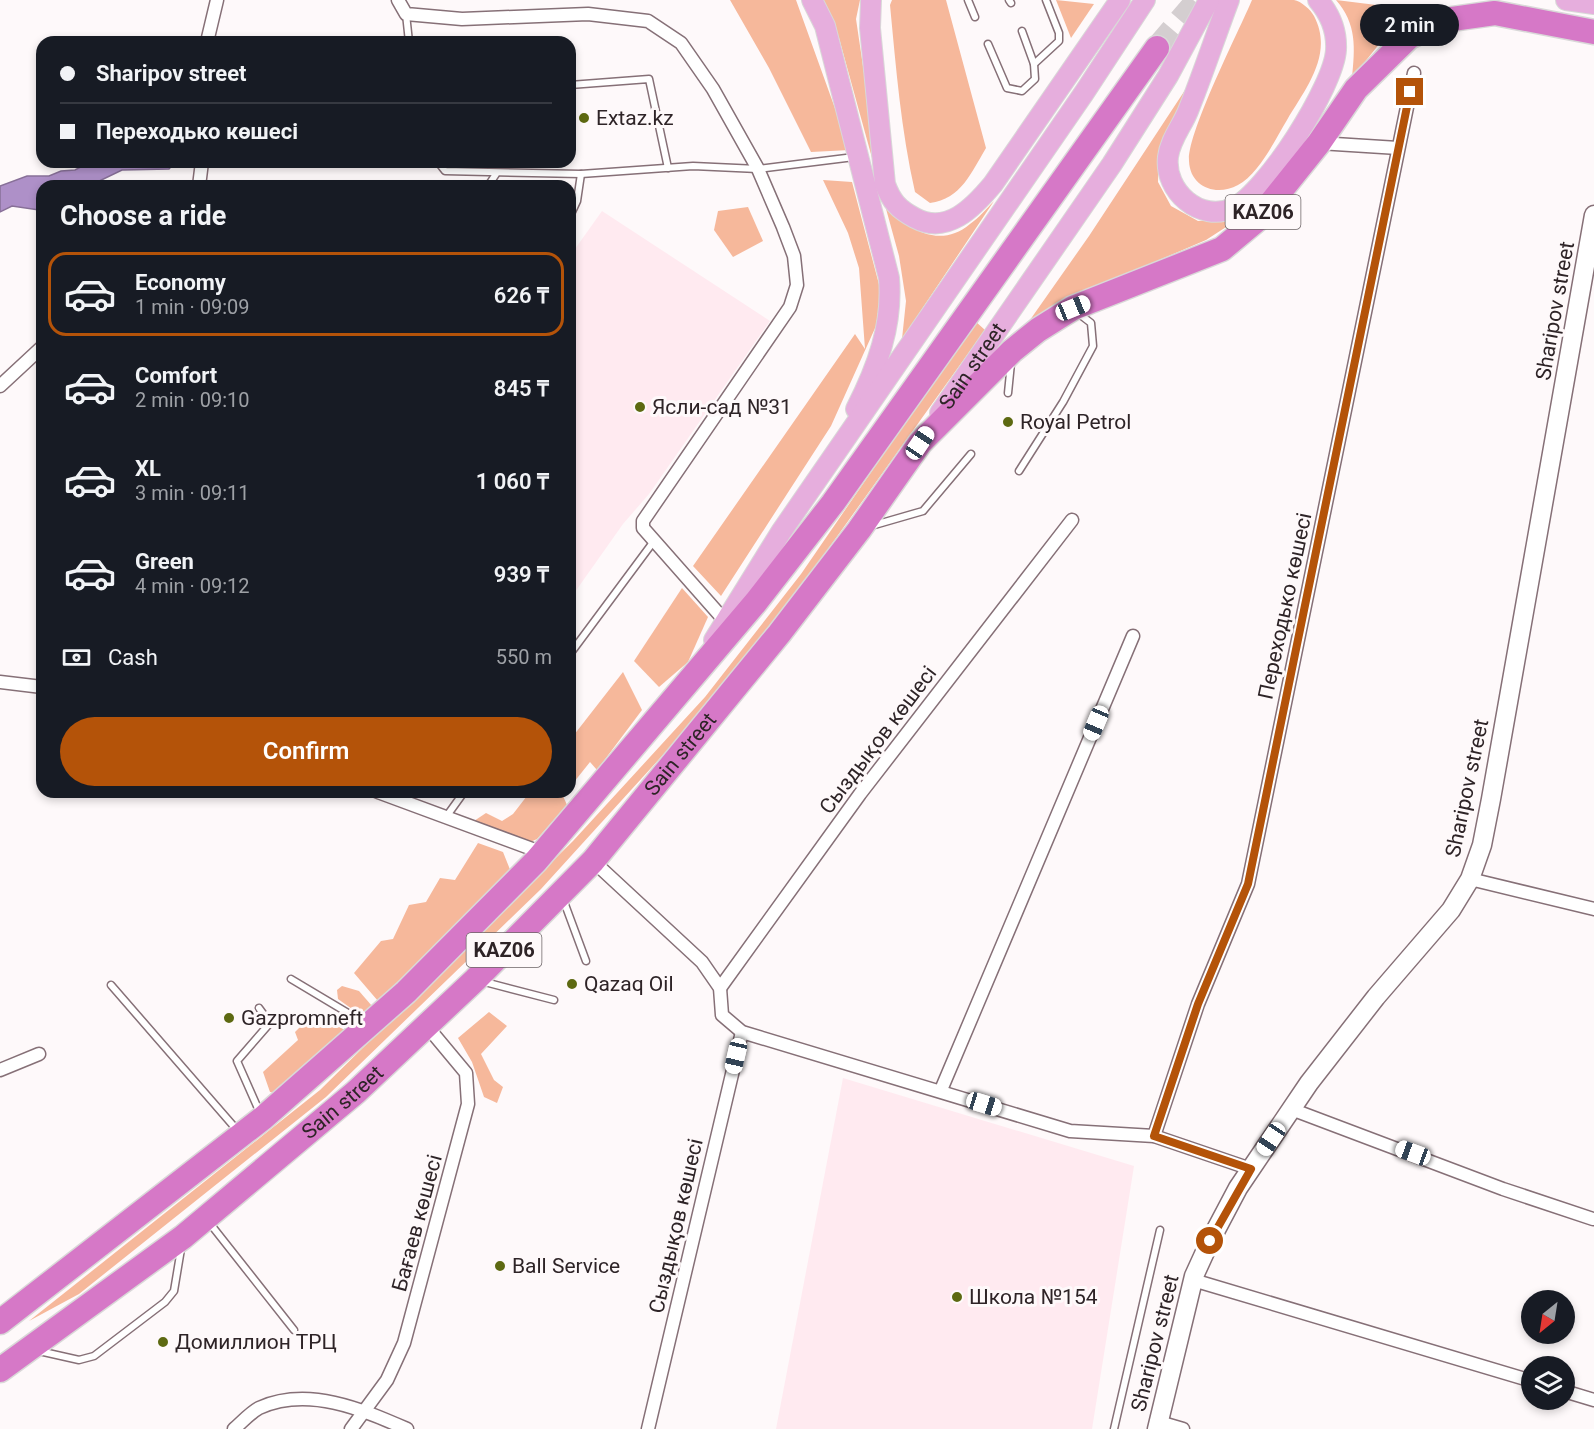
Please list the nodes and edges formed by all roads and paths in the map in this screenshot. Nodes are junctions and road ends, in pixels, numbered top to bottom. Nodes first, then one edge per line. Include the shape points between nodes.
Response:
1 (217, 0) edge
2 (398, 0) edge
3 (812, 0) edge
4 (872, 0) edge
5 (968, 0) edge
6 (1046, 0) edge
7 (1120, 0) edge
8 (1145, 0) edge
9 (1209, 0) edge
10 (1229, 0) edge
11 (1318, 0) edge
12 (1566, 0) edge
13 (1594, 4) edge
14 (406, 14) junction
15 (975, 17) dead end
16 (1022, 31) dead end
17 (1594, 32) edge
18 (208, 36) edge
19 (408, 36) edge
20 (988, 44) dead end
21 (1157, 48) tunnel mouth
22 (1034, 64) junction
23 (1414, 73) dead end
24 (576, 85) edge
25 (1319, 143) junction
26 (1398, 148) junction
27 (858, 156) junction
28 (443, 168) edge
29 (668, 168) junction
30 (758, 169) junction
31 (496, 174) junction
32 (581, 174) junction
33 (492, 180) edge
34 (576, 203) edge
35 (1594, 215) edge
36 (1073, 308) junction
37 (1012, 351) junction
38 (36, 353) edge
39 (0, 386) edge
40 (1008, 393) dead end
41 (920, 443) junction
42 (971, 454) dead end
43 (831, 461) junction
44 (1019, 471) dead end
45 (1072, 520) dead end
46 (859, 530) junction
47 (654, 541) junction
48 (725, 621) junction
49 (1133, 636) dead end
50 (576, 646) edge
51 (697, 669) junction
52 (0, 682) edge
53 (36, 686) edge
54 (394, 798) edge
55 (460, 798) edge
56 (446, 817) junction
57 (543, 853) junction
58 (593, 861) junction
59 (1470, 879) junction
60 (561, 893) junction
61 (1594, 909) edge
62 (586, 961) dead end
63 (291, 979) dead end
64 (475, 980) junction
65 (111, 985) dead end
66 (720, 988) junction
67 (554, 1000) dead end
68 (259, 1008) dead end
69 (426, 1025) junction
70 (369, 1026) junction
71 (742, 1032) junction
72 (39, 1054) dead end
73 (0, 1070) edge
74 (941, 1090) junction
75 (1291, 1109) junction
76 (263, 1118) junction
77 (242, 1135) junction
78 (1154, 1136) junction
79 (1251, 1169) junction
80 (206, 1218) junction
81 (1593, 1219) edge
82 (1160, 1230) dead end
83 (183, 1237) junction
84 (1193, 1280) junction
85 (0, 1322) edge
86 (294, 1330) dead end
87 (30, 1348) junction
88 (0, 1370) edge
89 (1521, 1378) edge
90 (1575, 1394) edge
91 (1594, 1400) edge
92 (365, 1410) junction
93 (1158, 1426) edge
94 (234, 1429) edge
95 (351, 1429) edge
96 (406, 1429) edge
97 (648, 1429) edge
98 (1114, 1429) edge
99 (1183, 1429) edge

1 - 18 street
2 - 14 street
3 - 27 main road via 825,26
4 - 7 main road via 870,28 885,184 901,210 922,222 940,224 977,203 993,184
5 - 15 lane
6 - 22 lane via 1059,41
8 - 43 main road, Sain street
9 - 41 main road, Sain street via 1168,76 1112,164
10 - 11 main road via 1168,154 1169,175 1179,195 1187,202 1216,210 1232,208 1250,197 1282,159 1324,85 1336,52 1330,19
12 - 13 main road
14 - 19 lane
14 - 30 street via 462,19 588,14 648,21 681,43 713,89
16 - 22 lane
17 - 25 highway, KАZ06 via 1495,13 1445,20 1409,37 1382,60 1356,89
20 - 22 lane via 1007,88 1022,91 1035,79
21 - 51 highway, Sain street / KАZ06 via 833,503 756,602
23 - 26 street, Переходько көшесі
24 - 29 lane via 649,79
25 - 26 street
25 - 36 highway, KАZ06 via 1258,219 1222,249
26 - 78 street, Переходько көшесі via 1248,884 1198,1004
27 - 30 lane
27 - 43 main road via 889,278 890,313 877,362
28 - 31 lane
29 - 30 lane
29 - 32 lane
30 - 47 street via 794,256 797,285 790,307 646,516 643,528
31 - 32 lane
31 - 33 lane
32 - 34 lane
35 - 59 street, Sharipov street via 1495,777 1482,845
36 - 37 highway, KАZ06
36 - 44 lane via 1091,323 1093,346
37 - 40 lane
37 - 41 highway, KАZ06
38 - 39 street
41 - 46 highway, Sain street / KАZ06
42 - 46 lane via 923,511
43 - 48 main road, Sain street
45 - 66 street, Сыздықов көшесі via 860,794
46 - 58 highway, Sain street / KАZ06
47 - 48 street
47 - 50 lane
48 - 51 main road, Sain street
49 - 74 street
51 - 57 highway, Sain street / KАZ06
52 - 53 street
54 - 56 street
55 - 56 lane
56 - 57 street
57 - 70 highway, Sain street / KАZ06
58 - 60 highway, Sain street / KАZ06
58 - 66 street via 702,962
59 - 61 street
59 - 75 street, Sharipov street via 1450,910 1376,997
60 - 62 lane
60 - 64 highway, Sain street / KАZ06
63 - 70 lane
64 - 67 lane
64 - 69 highway, Sain street / KАZ06
65 - 77 lane
66 - 71 street via 722,1015
68 - 76 lane via 270,1023 237,1061
69 - 80 highway, Sain street / KАZ06 via 356,1092
69 - 92 street, Бағаев көшесі via 466,1073 468,1104 405,1343 387,1380
70 - 76 highway, Sain street / KАZ06
71 - 74 street
71 - 97 street, Сыздықов көшесі
72 - 73 street
74 - 78 street via 1070,1131
75 - 79 street, Sharipov street
75 - 81 street
76 - 77 highway, Sain street / KАZ06
77 - 85 highway, Sain street / KАZ06
78 - 79 street
79 - 84 street, Sharipov street
80 - 83 highway, Sain street / KАZ06
80 - 86 lane
82 - 98 lane
83 - 87 highway, Sain street / KАZ06
83 - 87 lane via 174,1291 94,1356 79,1360
84 - 89 street
84 - 93 street, Sharipov street
87 - 88 highway, Sain street / KАZ06
90 - 91 street
92 - 94 street via 305,1397 291,1398 257,1409
92 - 95 street, Бағаев көшесі
92 - 96 street
93 - 99 street

